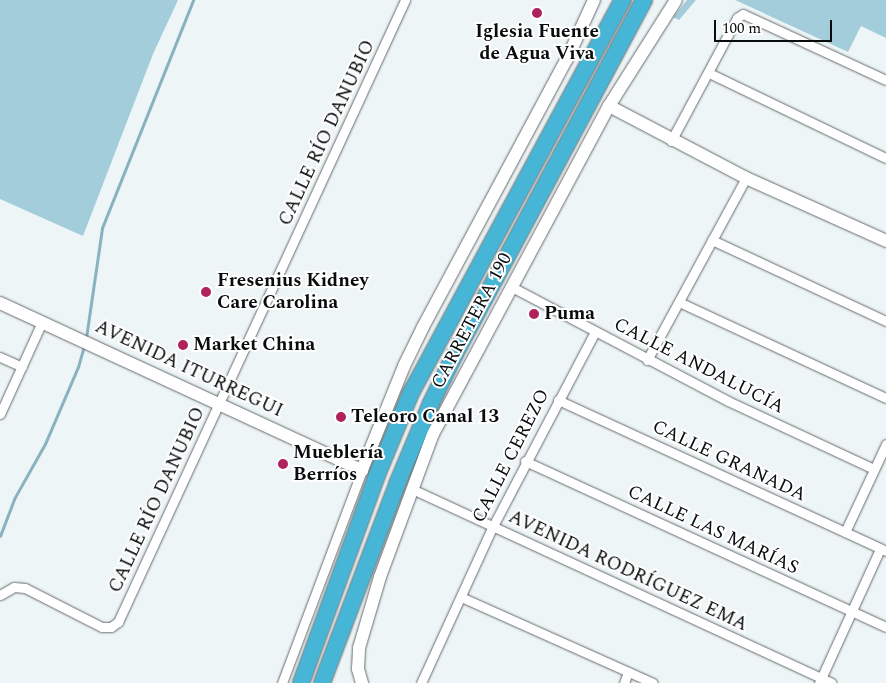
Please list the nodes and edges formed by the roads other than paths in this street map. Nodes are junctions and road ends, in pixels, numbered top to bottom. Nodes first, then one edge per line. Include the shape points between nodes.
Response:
1 (405, 0) edge
2 (594, 0) edge
3 (623, 0) edge
4 (644, 0) edge
5 (676, 0) edge
6 (709, 73) junction
7 (886, 80) edge
8 (608, 106) junction
9 (671, 140) junction
10 (886, 158) edge
11 (746, 178) junction
12 (712, 240) junction
13 (886, 241) edge
14 (512, 287) junction
15 (679, 302) junction
16 (0, 303) edge
17 (42, 322) junction
18 (886, 322) edge
19 (595, 332) junction
20 (0, 357) edge
21 (647, 360) junction
22 (22, 367) junction
23 (886, 398) edge
24 (558, 400) junction
25 (220, 404) junction
26 (0, 414) edge
27 (886, 444) edge
28 (525, 461) junction
29 (874, 469) junction
30 (362, 470) junction
31 (412, 489) junction
32 (493, 526) junction
33 (845, 532) junction
34 (883, 550) edge
35 (0, 595) edge
36 (462, 596) junction
37 (852, 611) junction
38 (886, 627) edge
39 (628, 672) junction
40 (820, 681) edge
41 (282, 683) edge
42 (301, 683) edge
43 (322, 683) edge
44 (362, 683) edge
45 (421, 683) edge
46 (624, 683) edge
47 (653, 683) edge
48 (831, 683) edge

1 - 25 street, CALLE RÍO DANUBIO
2 - 30 street via 567,59 423,327
3 - 42 highway via 411,393 377,475
4 - 43 highway via 431,403
5 - 8 street, CARRETERA 190
6 - 7 street via 743,14
6 - 9 street
6 - 10 street
8 - 9 street
8 - 14 street, CARRETERA 190
9 - 11 street
11 - 12 street
11 - 13 street
12 - 15 street
12 - 18 street
14 - 19 street, CALLE ANDALUCÍA
14 - 31 street, CARRETERA 190 via 441,418
15 - 21 street
15 - 23 street
16 - 17 street, AVENIDA ITURREGUI
17 - 22 street
17 - 25 street, AVENIDA ITURREGUI
19 - 21 street, CALLE ANDALUCÍA
19 - 24 street, CALLE CEREZO
20 - 22 street
21 - 29 street, CALLE ANDALUCÍA
22 - 26 street
24 - 28 street, CALLE CEREZO
24 - 33 street, CALLE GRANADA
25 - 30 street, AVENIDA ITURREGUI
25 - 35 street, CALLE RÍO DANUBIO via 118,622 111,627 102,627 25,588 14,587
27 - 29 street
28 - 32 street, CALLE CEREZO
28 - 37 street, CALLE LAS MARÍAS
29 - 33 street
30 - 41 street
31 - 32 street, AVENIDA RODRÍGUEZ EMA
31 - 44 street, CARRETERA 190 via 358,648
32 - 36 street, CALLE CEREZO
32 - 40 street, AVENIDA RODRÍGUEZ EMA
33 - 34 street, CALLE GRANADA
34 - 37 street
36 - 39 street
36 - 45 street, CALLE CEREZO
37 - 38 street, CALLE LAS MARÍAS
37 - 40 street
39 - 46 street
39 - 47 street
40 - 48 street, AVENIDA RODRÍGUEZ EMA

